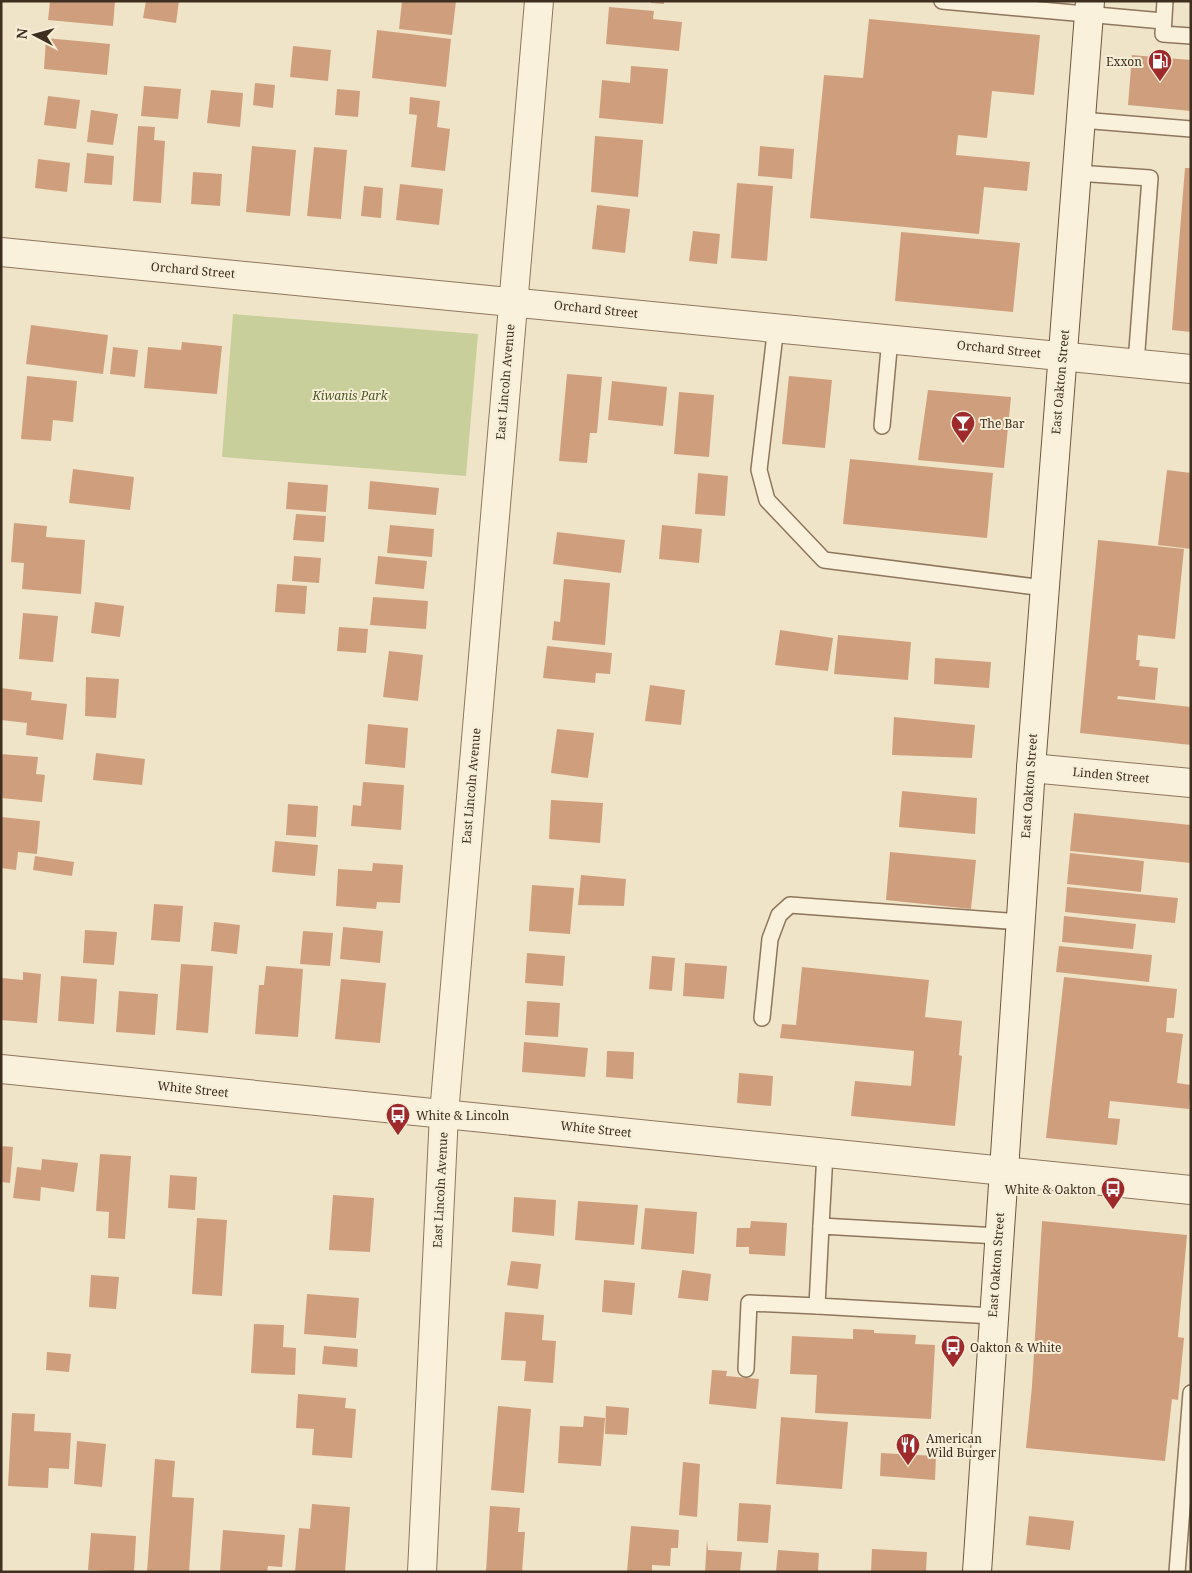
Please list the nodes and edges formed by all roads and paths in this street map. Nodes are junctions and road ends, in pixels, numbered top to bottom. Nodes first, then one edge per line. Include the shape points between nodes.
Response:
1 (539, 1) edge
2 (942, 1) edge
3 (1165, 1) edge
4 (1089, 9) edge
5 (1163, 21) junction
6 (1191, 36) edge
7 (1081, 120) junction
8 (1191, 129) edge
9 (1077, 173) junction
10 (1, 252) edge
11 (512, 300) junction
12 (776, 326) junction
13 (890, 338) junction
14 (1063, 355) junction
15 (1136, 363) junction
16 (1191, 369) edge
17 (882, 426) dead end
18 (1044, 588) junction
19 (1030, 768) junction
20 (1191, 783) edge
21 (1020, 922) junction
22 (762, 1018) dead end
23 (1, 1069) edge
24 (444, 1114) junction
25 (825, 1153) junction
26 (1003, 1171) junction
27 (1191, 1190) edge
28 (821, 1226) junction
29 (998, 1236) junction
30 (817, 1306) junction
31 (993, 1316) junction
32 (746, 1369) dead end
33 (1191, 1393) edge
34 (980, 1571) edge
35 (422, 1572) edge
36 (1177, 1572) edge

1 - 11 street, East Lincoln Avenue
2 - 4 lane
3 - 5 lane
4 - 5 lane
4 - 7 street, East Oakton Street
5 - 6 lane via 1162,34
7 - 8 lane
7 - 9 street, East Oakton Street
9 - 14 street, East Oakton Street
9 - 15 lane via 1150,178
10 - 11 street, Orchard Street
11 - 12 street, Orchard Street
11 - 24 street, East Lincoln Avenue
12 - 13 street, Orchard Street
12 - 18 lane via 760,470 767,500 824,560
13 - 14 street, Orchard Street
13 - 17 lane
14 - 15 street, Orchard Street
14 - 18 street, East Oakton Street
15 - 16 street, Orchard Street
18 - 19 street, East Oakton Street
19 - 20 street, Linden Street
19 - 21 street, East Oakton Street
21 - 22 lane via 790,906 779,915 770,939
21 - 26 street, East Oakton Street
23 - 24 street, White Street
24 - 25 street, White Street
24 - 35 street, East Lincoln Avenue
25 - 26 street, White Street
25 - 28 lane
26 - 27 street, White Street
26 - 29 street, East Oakton Street
28 - 29 lane
28 - 30 lane
29 - 31 street, East Oakton Street
30 - 31 lane
30 - 32 lane via 749,1303
31 - 34 street, East Oakton Street
33 - 36 lane

